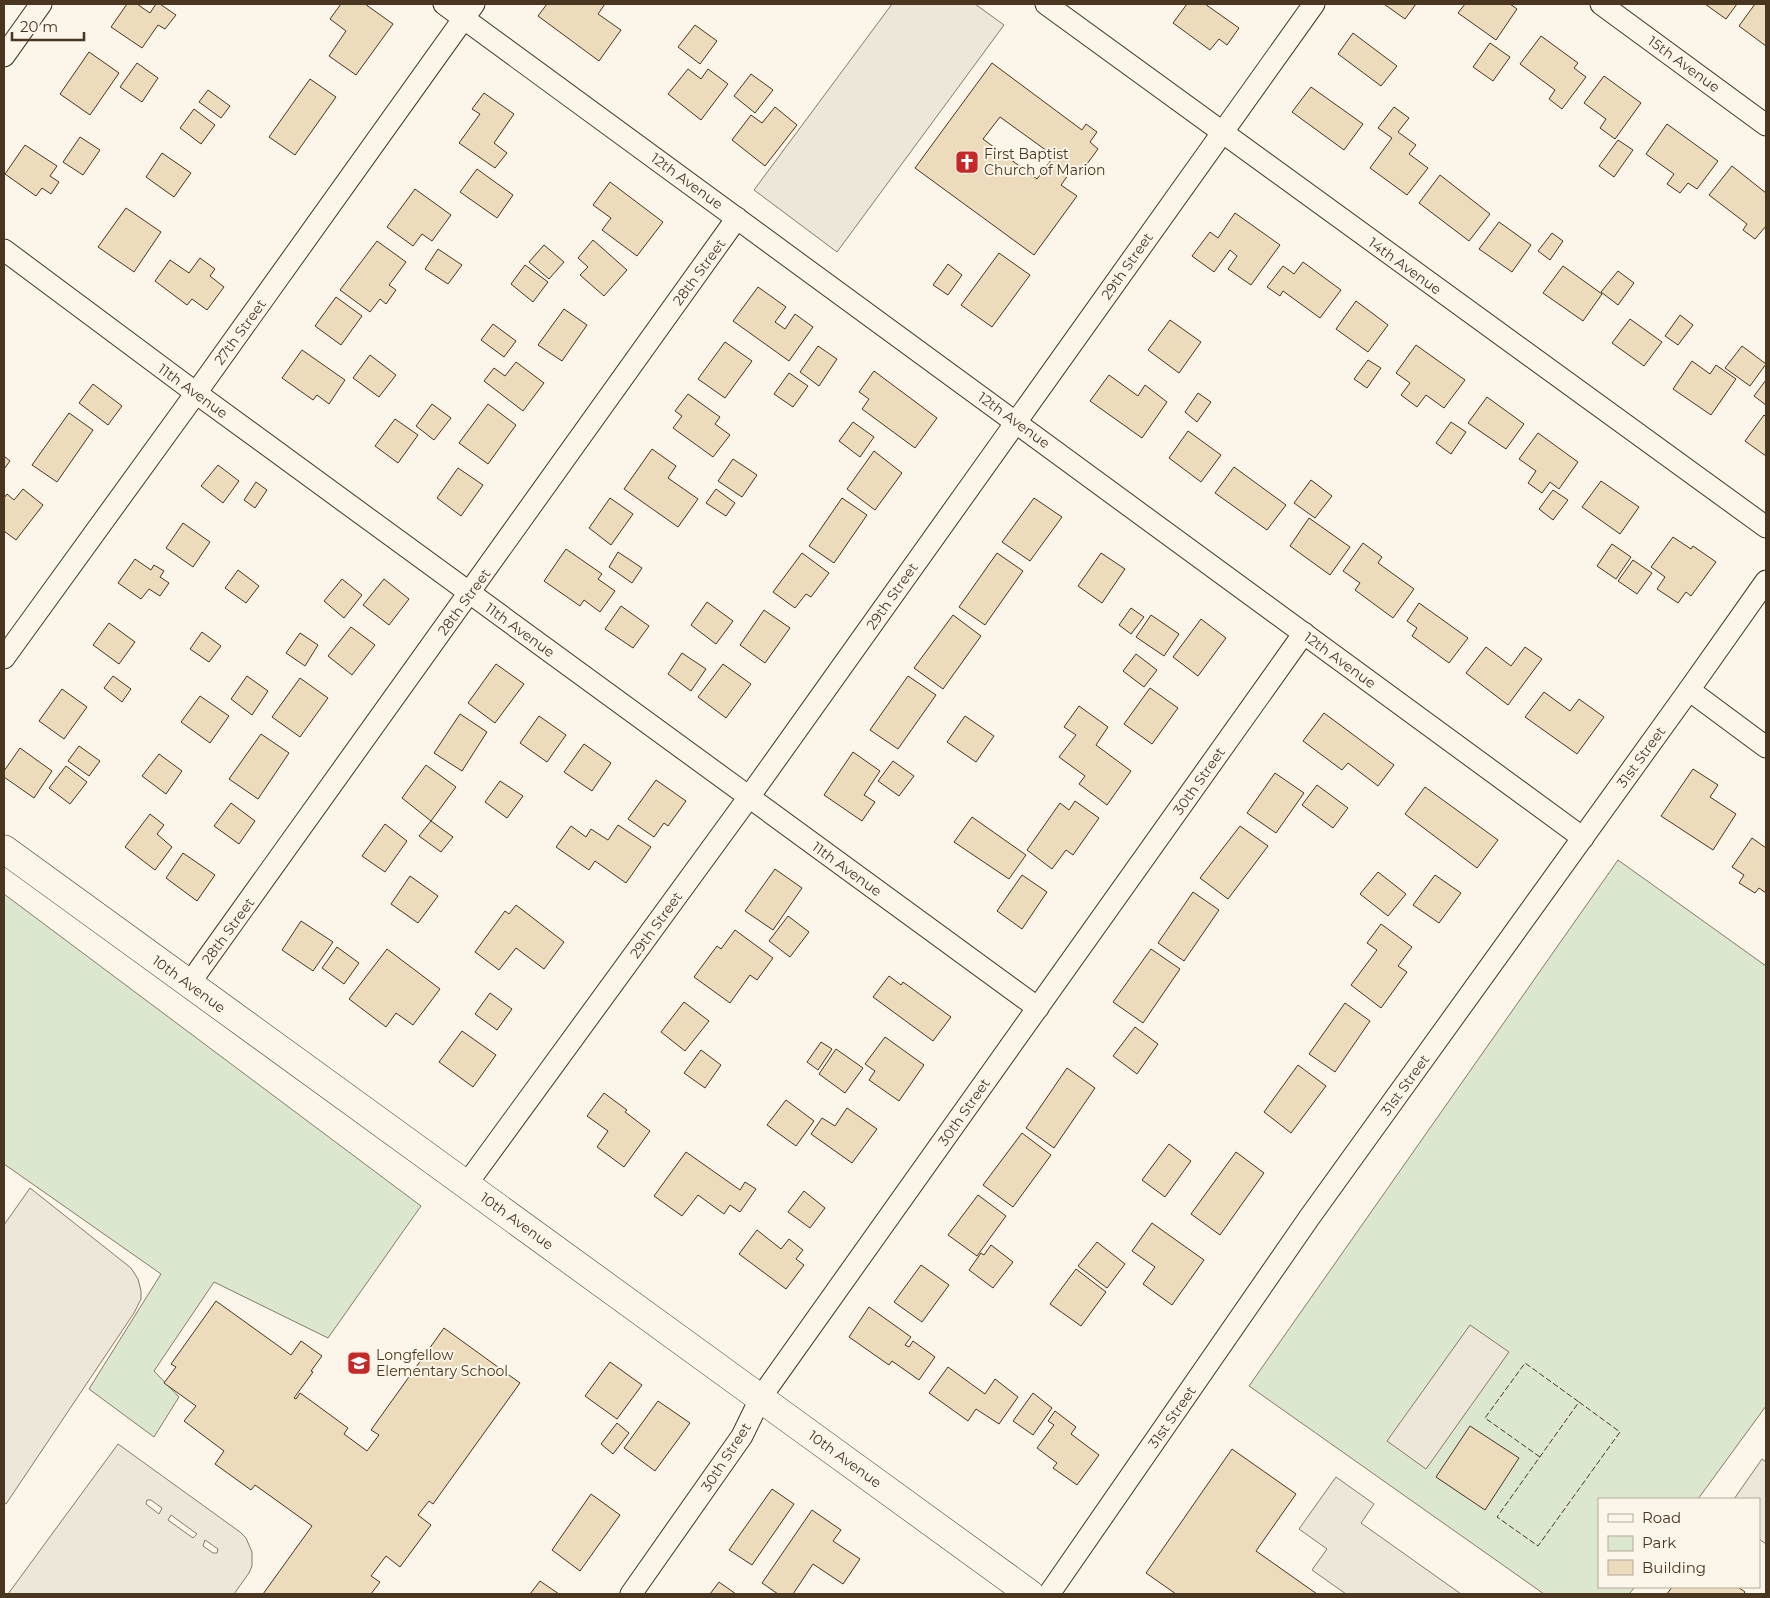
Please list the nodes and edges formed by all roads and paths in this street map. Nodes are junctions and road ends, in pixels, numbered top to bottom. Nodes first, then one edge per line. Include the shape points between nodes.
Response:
1 (42, 4) edge
2 (444, 4) edge
3 (1046, 4) edge
4 (1314, 4) edge
5 (1601, 4) edge
6 (469, 11) edge
7 (4, 56) edge
8 (1766, 125) edge
9 (1221, 133) junction
10 (737, 218) junction
11 (4, 250) edge
12 (196, 393) junction
13 (1016, 422) junction
14 (1766, 527) edge
15 (1766, 581) edge
16 (470, 593) junction
17 (1304, 633) junction
18 (4, 658) edge
19 (1689, 690) junction
20 (1766, 746) edge
21 (749, 797) junction
22 (1583, 838) junction
23 (4, 849) edge
24 (189, 984) junction
25 (1038, 1008) junction
26 (466, 1185) junction
27 (761, 1397) junction
28 (631, 1594) edge
29 (1030, 1594) edge
30 (1049, 1594) edge

1 - 7 street
2 - 6 street, 12th Avenue
3 - 9 street, 14th Avenue
4 - 9 street, 29th Street
5 - 8 street, 15th Avenue
6 - 10 street, 12th Avenue
6 - 12 street, 27th Street
9 - 13 street, 29th Street
9 - 14 street, 14th Avenue
10 - 13 street, 12th Avenue
10 - 16 street, 28th Street
11 - 12 street, 11th Avenue
12 - 16 street, 11th Avenue
12 - 18 street, 27th Street
13 - 17 street, 12th Avenue
13 - 21 street, 29th Street
15 - 19 street, 31st Street
16 - 21 street, 11th Avenue
16 - 24 street, 28th Street
17 - 22 street, 12th Avenue
17 - 25 street, 30th Street
19 - 20 street
19 - 22 street, 31st Street
21 - 25 street, 11th Avenue
21 - 26 street, 29th Street
22 - 30 street, 31st Street via 1310,1218
23 - 24 street, 10th Avenue
24 - 26 street, 10th Avenue
25 - 27 street, 30th Street
26 - 27 street, 10th Avenue
27 - 28 street, 30th Street via 742,1436
27 - 29 street, 10th Avenue

